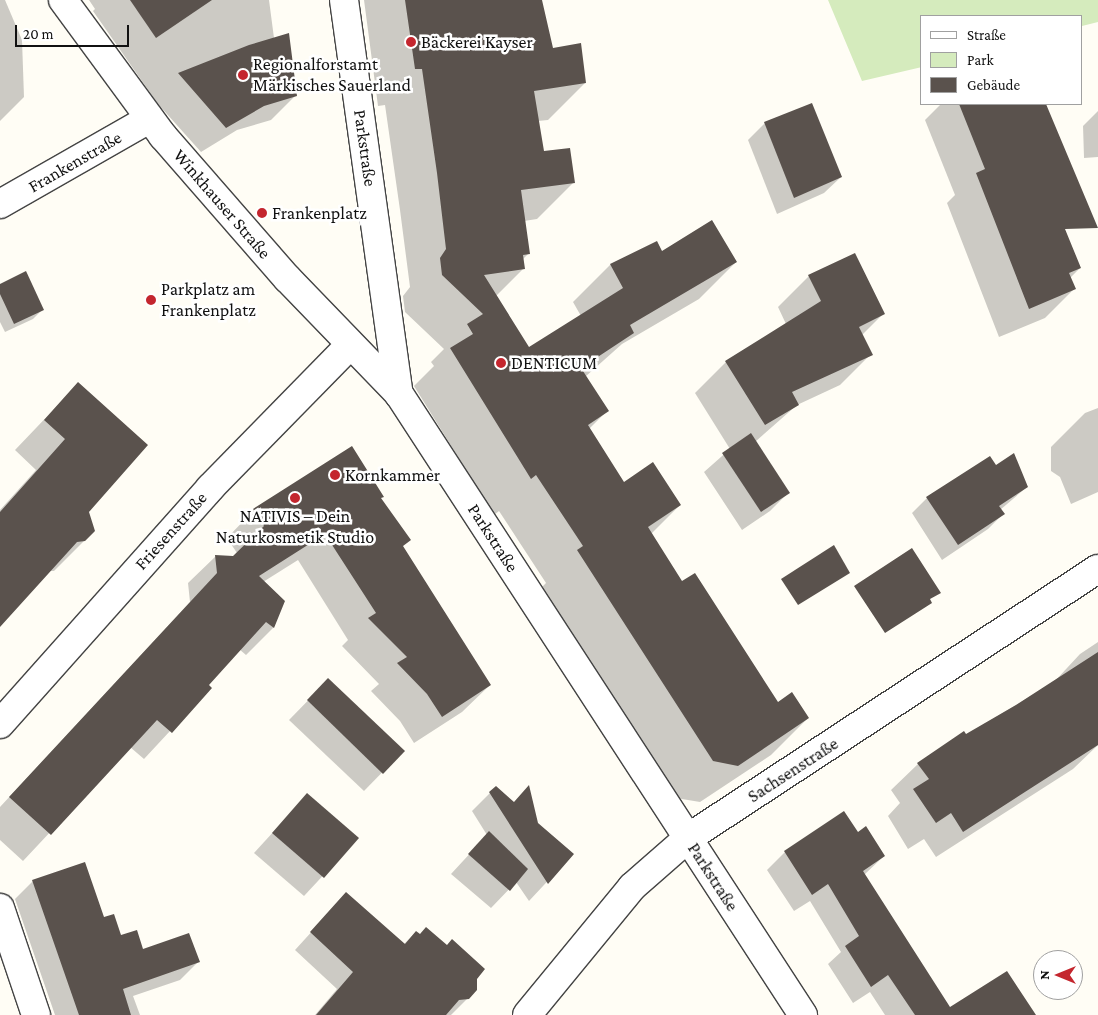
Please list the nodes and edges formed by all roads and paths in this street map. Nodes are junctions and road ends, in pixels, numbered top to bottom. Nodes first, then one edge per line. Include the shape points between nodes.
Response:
1 (63, 0) edge
2 (344, 0) edge
3 (150, 119) junction
4 (0, 204) edge
5 (350, 345) junction
6 (399, 394) junction
7 (1098, 570) edge
8 (0, 724) edge
9 (688, 838) junction
10 (0, 908) edge
11 (36, 1015) edge
12 (527, 1015) edge
13 (803, 1015) edge

1 - 3 street, Winkhauser Straße
2 - 6 street, Parkstraße
3 - 4 street, Frankenstraße
3 - 5 street, Winkhauser Straße via 278,268
5 - 6 street, Winkhauser Straße
5 - 8 street, Friesenstraße via 210,488
6 - 9 street, Parkstraße
7 - 9 street, Sachsenstraße
9 - 12 street, Sachsenstraße via 632,887
9 - 13 street, Parkstraße
10 - 11 street

